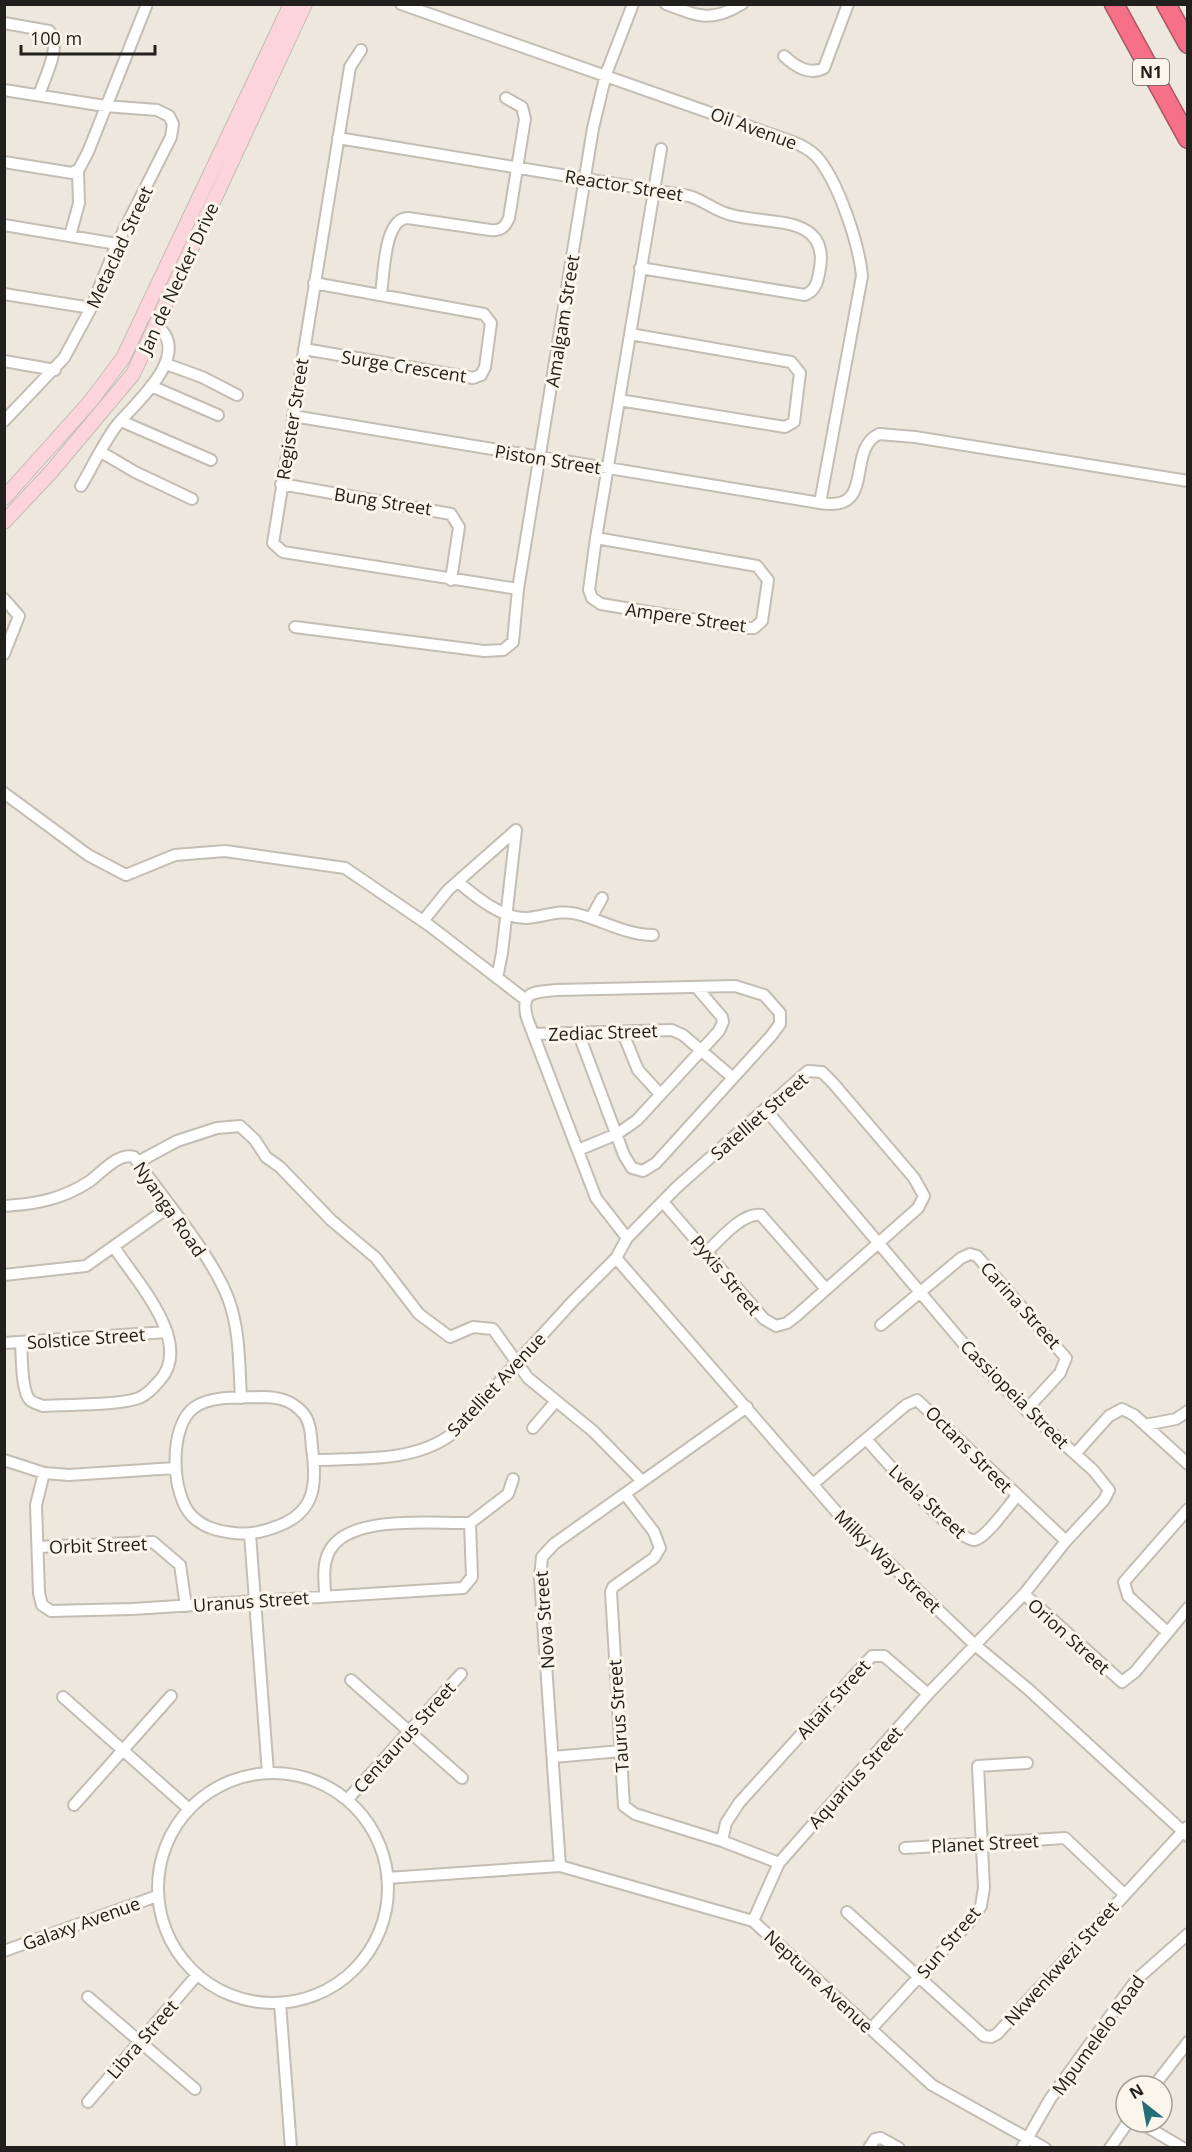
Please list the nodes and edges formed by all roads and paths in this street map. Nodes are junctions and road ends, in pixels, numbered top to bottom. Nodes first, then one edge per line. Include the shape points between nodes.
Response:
1 (147, 4) edge
2 (291, 4) edge
3 (305, 4) edge
4 (401, 4) edge
5 (633, 4) edge
6 (666, 4) edge
7 (742, 4) edge
8 (848, 4) edge
9 (1114, 4) edge
10 (1166, 4) edge
11 (4, 23) edge
12 (1188, 44) edge
13 (361, 50) dead end
14 (784, 56) dead end
15 (606, 74) junction
16 (4, 90) edge
17 (39, 95) junction
18 (506, 98) dead end
19 (105, 106) junction
20 (338, 138) junction
21 (1188, 139) edge
22 (661, 149) dead end
23 (4, 162) edge
24 (517, 168) junction
25 (78, 171) junction
26 (585, 178) junction
27 (653, 189) junction
28 (4, 225) edge
29 (70, 236) junction
30 (117, 244) junction
31 (640, 268) junction
32 (315, 283) junction
33 (4, 294) edge
34 (381, 294) junction
35 (91, 308) junction
36 (156, 325) junction
37 (630, 334) junction
38 (304, 349) junction
39 (4, 361) edge
40 (166, 364) junction
41 (55, 370) junction
42 (151, 386) junction
43 (237, 395) dead end
44 (619, 400) junction
45 (218, 415) dead end
46 (293, 416) junction
47 (4, 421) edge
48 (121, 421) junction
49 (101, 452) junction
50 (539, 458) junction
51 (211, 460) dead end
52 (608, 468) junction
53 (1188, 481) edge
54 (281, 484) junction
55 (81, 486) dead end
56 (4, 498) edge
57 (192, 499) dead end
58 (820, 503) junction
59 (4, 522) edge
60 (596, 538) junction
61 (451, 580) junction
62 (518, 589) junction
63 (4, 599) edge
64 (295, 627) dead end
65 (4, 654) edge
66 (4, 793) edge
67 (458, 882) junction
68 (602, 898) dead end
69 (507, 914) junction
70 (591, 918) junction
71 (423, 921) junction
72 (653, 935) dead end
73 (497, 978) junction
74 (697, 988) junction
75 (526, 1000) junction
76 (622, 1031) junction
77 (578, 1032) junction
78 (533, 1034) junction
79 (702, 1051) junction
80 (732, 1077) junction
81 (660, 1094) junction
82 (766, 1110) junction
83 (617, 1134) junction
84 (578, 1150) junction
85 (138, 1162) junction
86 (663, 1202) junction
87 (4, 1206) edge
88 (169, 1208) junction
89 (627, 1238) junction
90 (876, 1242) junction
91 (114, 1247) junction
92 (708, 1251) junction
93 (616, 1258) junction
94 (4, 1275) edge
95 (826, 1289) junction
96 (920, 1292) junction
97 (881, 1325) dead end
98 (167, 1332) junction
99 (21, 1342) junction
100 (4, 1343) edge
101 (518, 1361) junction
102 (241, 1398) junction
103 (556, 1401) junction
104 (747, 1407) junction
105 (1026, 1410) junction
106 (1188, 1412) edge
107 (1145, 1425) junction
108 (533, 1428) dead end
109 (866, 1439) junction
110 (1075, 1454) junction
111 (4, 1460) edge
112 (314, 1460) junction
113 (1188, 1464) edge
114 (175, 1468) junction
115 (44, 1473) junction
116 (513, 1479) dead end
117 (642, 1481) junction
118 (813, 1484) junction
119 (625, 1494) junction
120 (1017, 1496) junction
121 (1188, 1509) edge
122 (470, 1522) junction
123 (250, 1534) junction
124 (1066, 1541) junction
125 (38, 1547) junction
126 (1024, 1594) junction
127 (325, 1596) junction
128 (256, 1602) junction
129 (186, 1606) junction
130 (1188, 1608) edge
131 (1166, 1631) junction
132 (975, 1645) junction
133 (461, 1674) dead end
134 (351, 1680) dead end
135 (928, 1694) junction
136 (171, 1696) dead end
137 (63, 1697) dead end
138 (409, 1732) junction
139 (123, 1750) junction
140 (621, 1751) junction
141 (553, 1757) junction
142 (1027, 1763) dead end
143 (268, 1773) junction
144 (462, 1778) dead end
145 (347, 1800) junction
146 (74, 1805) dead end
147 (189, 1809) junction
148 (1186, 1831) edge
149 (722, 1841) junction
150 (982, 1845) junction
151 (905, 1848) dead end
152 (779, 1863) junction
153 (560, 1866) junction
154 (387, 1878) junction
155 (1124, 1894) junction
156 (158, 1896) junction
157 (847, 1912) dead end
158 (753, 1921) junction
159 (1188, 1934) edge
160 (4, 1950) edge
161 (197, 1975) junction
162 (920, 1976) junction
163 (88, 1997) dead end
164 (280, 2003) junction
165 (872, 2029) junction
166 (140, 2042) junction
167 (1188, 2042) edge
168 (1163, 2074) edge
169 (195, 2089) dead end
170 (88, 2102) dead end
171 (1120, 2134) edge
172 (1160, 2134) edge
173 (1025, 2143) edge
174 (291, 2148) edge
175 (869, 2148) edge
176 (899, 2148) edge
177 (1045, 2148) edge
178 (1110, 2148) edge
179 (1184, 2148) edge

1 - 19 street
2 - 56 main road, Jan de Necker Drive via 123,358 90,402
3 - 36 main road, Jan de Necker Drive
4 - 15 street, Oil Avenue
5 - 15 street, Amalgam Street
6 - 7 street via 708,18
8 - 14 street via 824,68 802,69
9 - 21 highway, N1
10 - 12 highway, N1
11 - 17 street via 49,31 54,37 55,46
13 - 20 street, Register Street via 350,67
15 - 26 street, Amalgam Street
15 - 58 street, Oil Avenue via 801,145 817,157 827,172 856,246 862,276
16 - 17 street
17 - 19 street
18 - 24 street via 518,102 525,113
19 - 25 street
19 - 30 street, Metaclad Street via 165,112 173,124 171,137
20 - 24 street, Reactor Street
20 - 32 street, Register Street
22 - 27 street, Ampere Street
23 - 25 street
24 - 26 street, Reactor Street
24 - 34 street via 509,218 501,229 408,218 397,221 391,229
25 - 29 street via 79,203
26 - 27 street, Reactor Street
26 - 50 street, Amalgam Street
27 - 31 street, Ampere Street
27 - 31 street, Reactor Street via 689,196 732,216 807,230 821,244 820,269 814,289 801,295
28 - 29 street
29 - 30 street
30 - 35 street, Metaclad Street
31 - 37 street, Ampere Street
32 - 34 street, Surge Crescent
32 - 38 street, Register Street
33 - 35 street
34 - 38 street, Surge Crescent via 487,316 491,327 484,372 467,377
35 - 41 street, Metaclad Street
36 - 40 street via 167,335 170,349
36 - 59 main road, Jan de Necker Drive via 133,374 110,404
37 - 44 street, Ampere Street
37 - 44 street via 791,362 800,373 799,395 794,423 785,427
38 - 46 street, Register Street
39 - 41 street
40 - 42 street
40 - 43 street
41 - 47 street, Metaclad Street
42 - 45 street
42 - 48 street
44 - 52 street, Ampere Street
46 - 50 street, Piston Street
46 - 54 street, Register Street
48 - 49 street
48 - 51 street
49 - 55 street
49 - 57 street
50 - 52 street, Piston Street
50 - 62 street, Amalgam Street
52 - 58 street, Piston Street
52 - 60 street, Ampere Street
53 - 58 street via 879,434 866,445 850,498 840,503
54 - 61 street, Bung Street via 451,514 459,527
54 - 61 street, Register Street via 272,536 276,549
60 - 60 street, Ampere Street via 589,590 597,603 745,628 754,628 762,621 768,580 757,566
61 - 62 street, Register Street
62 - 64 street, Amalgam Street via 513,642 503,650 484,651
63 - 65 street via 19,616
66 - 71 street via 117,873 126,875 175,855 225,851 332,864 345,868
67 - 69 street
67 - 69 street via 516,830
67 - 71 street
68 - 70 street
69 - 70 street via 527,918 564,912
69 - 73 street
70 - 72 street via 608,926
71 - 73 street
73 - 75 street
74 - 75 street via 556,990 533,992
74 - 79 street via 723,1022
74 - 80 street via 735,986 756,990 774,1002 780,1013 778,1028
75 - 78 street
76 - 77 street, Zediac Street
76 - 79 street, Zediac Street via 672,1030
76 - 81 street via 638,1070
77 - 78 street, Zediac Street
77 - 83 street
78 - 84 street
79 - 80 street, Zediac Street
79 - 81 street
80 - 83 street via 646,1170 632,1167
81 - 83 street via 637,1120
82 - 86 street, Satelliet Street
82 - 90 street, Cassiopeia Street
82 - 90 street, Satelliet Street via 804,1073 812,1069 822,1072 914,1178 924,1193 921,1204
83 - 84 street
84 - 89 street via 596,1198
85 - 87 street, Nyanga Road via 132,1156 123,1157 58,1198
85 - 88 street, Nyanga Road
85 - 101 street via 177,1141 217,1128 240,1126 331,1220 376,1257 418,1314 450,1337 473,1327 490,1327
86 - 89 street, Satelliet Street
86 - 92 street, Pyxis Street
88 - 91 street
88 - 102 street, Nyanga Road via 210,1265 228,1299
89 - 93 street, Satelliet Street
90 - 95 street, Pyxis Street
90 - 96 street, Cassiopeia Street
91 - 94 street via 80,1268
91 - 98 street via 159,1313
92 - 95 street, Pyxis Street via 771,1324 787,1323
92 - 95 street via 746,1218 761,1215
93 - 101 street, Satelliet Avenue
93 - 104 street, Milky Way Street
96 - 97 street
96 - 105 street, Cassiopeia Street
96 - 105 street, Carina Street via 966,1255 977,1256 988,1266 1066,1358 1062,1369
98 - 99 street, Solstice Street
98 - 99 street via 169,1368 149,1392 129,1400 43,1406 29,1400 25,1391
99 - 100 street, Solstice Street
101 - 103 street via 528,1377
101 - 112 street, Satelliet Avenue via 452,1434 434,1446 412,1453
102 - 112 street via 280,1398 295,1405 307,1419
102 - 114 street via 203,1403 188,1413 177,1441
103 - 108 street
103 - 117 street via 624,1460
104 - 117 street, Nova Street
104 - 118 street, Milky Way Street
105 - 110 street, Cassiopeia Street
106 - 107 street via 1176,1419
107 - 110 street via 1126,1410 1116,1410
107 - 113 street
109 - 118 street, Octans Street
109 - 120 street, Octans Street via 906,1405 919,1400
109 - 120 street, Lvela Street via 913,1491 971,1540 986,1531
110 - 124 street, Cassiopeia Street via 1102,1479 1108,1492
111 - 115 street
112 - 123 street via 312,1494 304,1510 289,1522
114 - 115 street
114 - 123 street via 183,1501 192,1517 214,1529
115 - 125 street, Uranus Street via 36,1505
116 - 122 street via 508,1494
117 - 119 street, Nova Street
118 - 132 street, Milky Way Street via 841,1517
119 - 140 street, Taurus Street via 654,1532 660,1548 654,1558 611,1589
119 - 141 street, Nova Street via 554,1544 542,1557 540,1578
120 - 124 street, Octans Street
121 - 131 street via 1124,1582 1128,1596
122 - 127 street via 376,1525 353,1530 327,1556
122 - 127 street, Uranus Street via 472,1577 465,1587
123 - 128 street
124 - 126 street, Cassiopeia Street
125 - 129 street, Orbit Street via 153,1542 180,1565
125 - 129 street, Uranus Street via 39,1593 47,1610 88,1612
126 - 131 street, Orion Street via 1121,1681 1135,1672
126 - 132 street, Cassiopeia Street
127 - 128 street, Uranus Street
128 - 129 street, Uranus Street
128 - 143 street
130 - 131 street, Orion Street
132 - 135 street, Aquarius Street
132 - 148 street, Milky Way Street
133 - 138 street, Centaurus Street
134 - 138 street
135 - 149 street, Altair Street via 884,1656 872,1656 745,1795 733,1810
135 - 152 street, Aquarius Street
136 - 139 street
137 - 139 street
138 - 144 street
138 - 145 street, Centaurus Street
139 - 146 street
139 - 147 street
140 - 141 street
140 - 149 street, Taurus Street via 623,1803 628,1811
141 - 153 street, Nova Street
142 - 150 street, Sun Street via 978,1766
143 - 145 street via 310,1779
143 - 147 street via 225,1784
145 - 154 street via 375,1835
147 - 156 street via 164,1849 158,1872
148 - 155 street, Nkwenkwezi Street
149 - 152 street, Taurus Street
150 - 151 street, Planet Street
150 - 155 street, Planet Street via 1065,1838
150 - 162 street, Sun Street via 984,1896 979,1910
152 - 158 street, Aquarius Street
153 - 154 street, Neptune Avenue
153 - 158 street, Neptune Avenue
154 - 164 street via 383,1919 360,1962 321,1992
155 - 162 street, Nkwenkwezi Street via 994,2036 984,2036
156 - 160 street, Galaxy Avenue
156 - 161 street via 169,1939
157 - 162 street, Nkwenkwezi Street
158 - 165 street, Neptune Avenue
159 - 173 street, Mpumelelo Road via 1137,1979 1055,2091
161 - 164 street via 236,1997
161 - 166 street, Libra Street
162 - 165 street, Sun Street
163 - 166 street
164 - 174 street
165 - 173 street, Neptune Avenue via 941,2091
166 - 169 street
166 - 170 street, Libra Street
167 - 168 street
171 - 178 street
172 - 179 street
173 - 177 street, Neptune Avenue
175 - 176 street via 875,2139 881,2138

